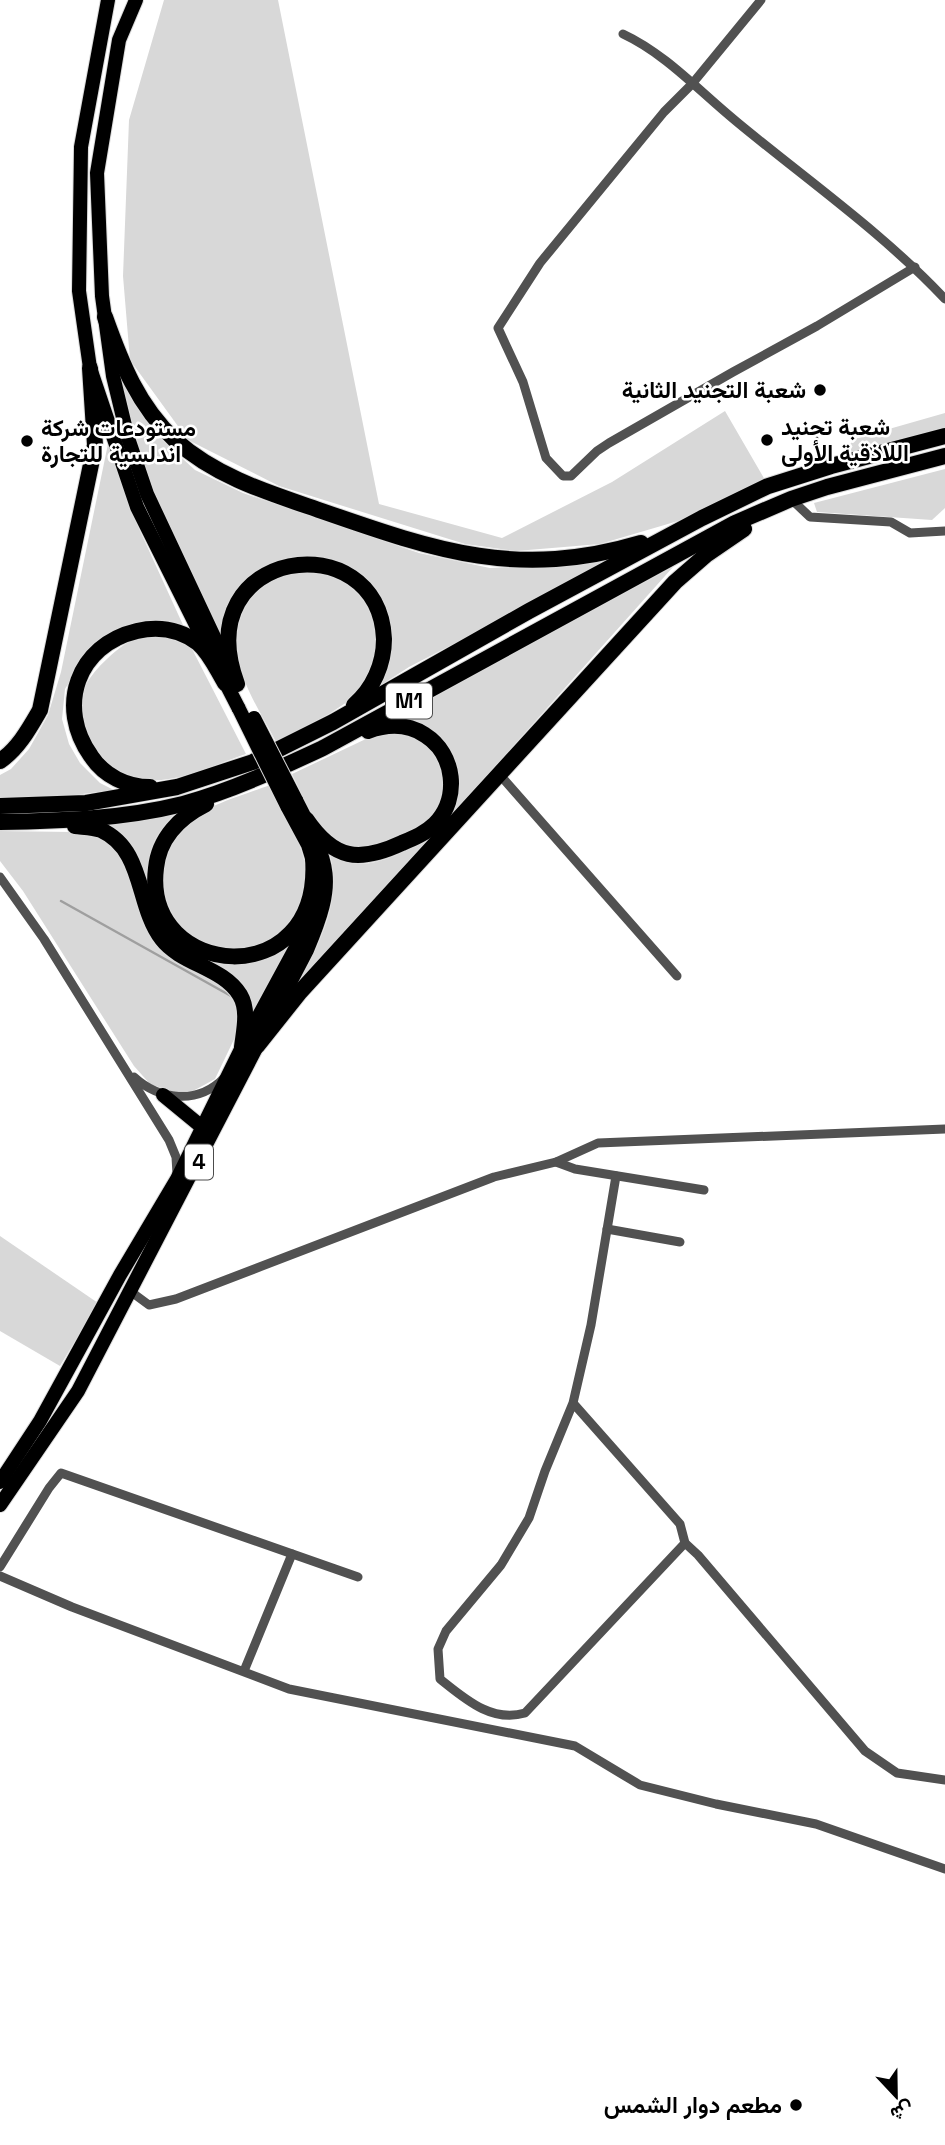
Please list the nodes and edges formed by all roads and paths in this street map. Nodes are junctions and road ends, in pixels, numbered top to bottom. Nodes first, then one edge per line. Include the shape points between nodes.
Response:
1 (108, 0) edge
2 (136, 0) edge
3 (761, 0) edge
4 (622, 34) dead end
5 (692, 84) junction
6 (915, 267) junction
7 (945, 299) edge
8 (105, 317) junction
9 (90, 368) junction
10 (945, 436) edge
11 (945, 456) edge
12 (790, 499) junction
13 (702, 518) junction
14 (945, 531) edge
15 (231, 683) junction
16 (333, 722) junction
17 (323, 748) junction
18 (0, 761) edge
19 (500, 775) junction
20 (262, 776) junction
21 (177, 787) junction
22 (292, 803) junction
23 (0, 806) edge
24 (306, 819) junction
25 (45, 821) junction
26 (0, 822) edge
27 (313, 858) junction
28 (0, 877) edge
29 (677, 976) dead end
30 (250, 1046) junction
31 (124, 1068) junction
32 (229, 1073) junction
33 (163, 1095) junction
34 (945, 1129) edge
35 (207, 1131) junction
36 (556, 1162) junction
37 (616, 1176) junction
38 (177, 1179) junction
39 (704, 1190) dead end
40 (607, 1229) junction
41 (680, 1242) dead end
42 (130, 1291) junction
43 (573, 1404) junction
44 (0, 1482) edge
45 (0, 1505) edge
46 (685, 1543) junction
47 (292, 1554) junction
48 (0, 1567) edge
49 (0, 1576) edge
50 (359, 1577) dead end
51 (244, 1671) junction
52 (945, 1780) edge
53 (945, 1869) edge

1 - 9 main road via 81,147 79,291
2 - 8 main road via 119,40 97,173
3 - 5 street
4 - 5 street
5 - 6 street
5 - 6 street via 540,263 498,328 523,382 546,458 563,477 578,472 609,443
6 - 7 street
8 - 13 highway via 138,395 189,452 266,492 398,537 482,557 552,560 640,543
8 - 15 main road via 113,376 147,494
9 - 15 main road via 136,507
9 - 18 highway via 95,445 40,710 26,735
10 - 13 highway, M1 via 768,486
11 - 12 highway, M1
12 - 14 street via 810,517 891,522 909,533
12 - 17 highway, M1 via 735,523
12 - 19 highway via 706,555 675,582
13 - 16 highway, M1
15 - 16 highway via 227,639 232,614 245,592 265,575 288,566 334,569 354,580 370,597 381,622 384,645 379,670 366,692
15 - 21 highway via 200,645 164,628 150,628 98,649 81,675 75,720 94,762 136,787
15 - 22 main road, bridge
16 - 21 highway, M1 via 253,762
17 - 20 highway, M1
17 - 24 highway via 383,726 411,728 435,743 446,758 450,793 444,811 426,831 375,854 357,856 331,848
19 - 29 street
19 - 30 highway
20 - 25 highway, M1 via 183,804
20 - 27 highway via 190,813 165,839 155,874 157,899 167,921 183,939 204,952 240,957 264,951 285,938 302,919 311,896
21 - 23 highway, M1 via 86,803
22 - 24 main road, 4
22 - 27 main road, 4
24 - 30 main road, 4 via 326,867 326,896 307,950
25 - 26 highway, M1
25 - 30 highway via 100,829 119,841 131,857 151,923 164,942 228,982 239,994
27 - 30 main road, 4 via 316,883 309,918
28 - 31 street
30 - 32 main road, 4
30 - 35 main road, 4
31 - 33 street via 145,1087
31 - 38 street via 169,1140
32 - 33 street via 219,1084 198,1093
32 - 35 main road, 4
33 - 35 main road
34 - 36 street via 598,1143
35 - 38 main road, 4
35 - 42 main road, 4
36 - 37 street
36 - 42 street via 494,1177 176,1299 149,1305
37 - 39 street
37 - 40 street
38 - 44 main road, 4
40 - 41 street
40 - 43 street
42 - 45 main road, 4 via 78,1391
43 - 46 street via 680,1524
43 - 46 street via 529,1518 500,1565 446,1631 438,1649 440,1679 480,1709 512,1717 525,1713
46 - 52 street via 865,1751 897,1773
47 - 48 street via 61,1473
47 - 50 street
47 - 51 street
49 - 51 street
51 - 53 street via 289,1689 575,1746 640,1785 816,1824

